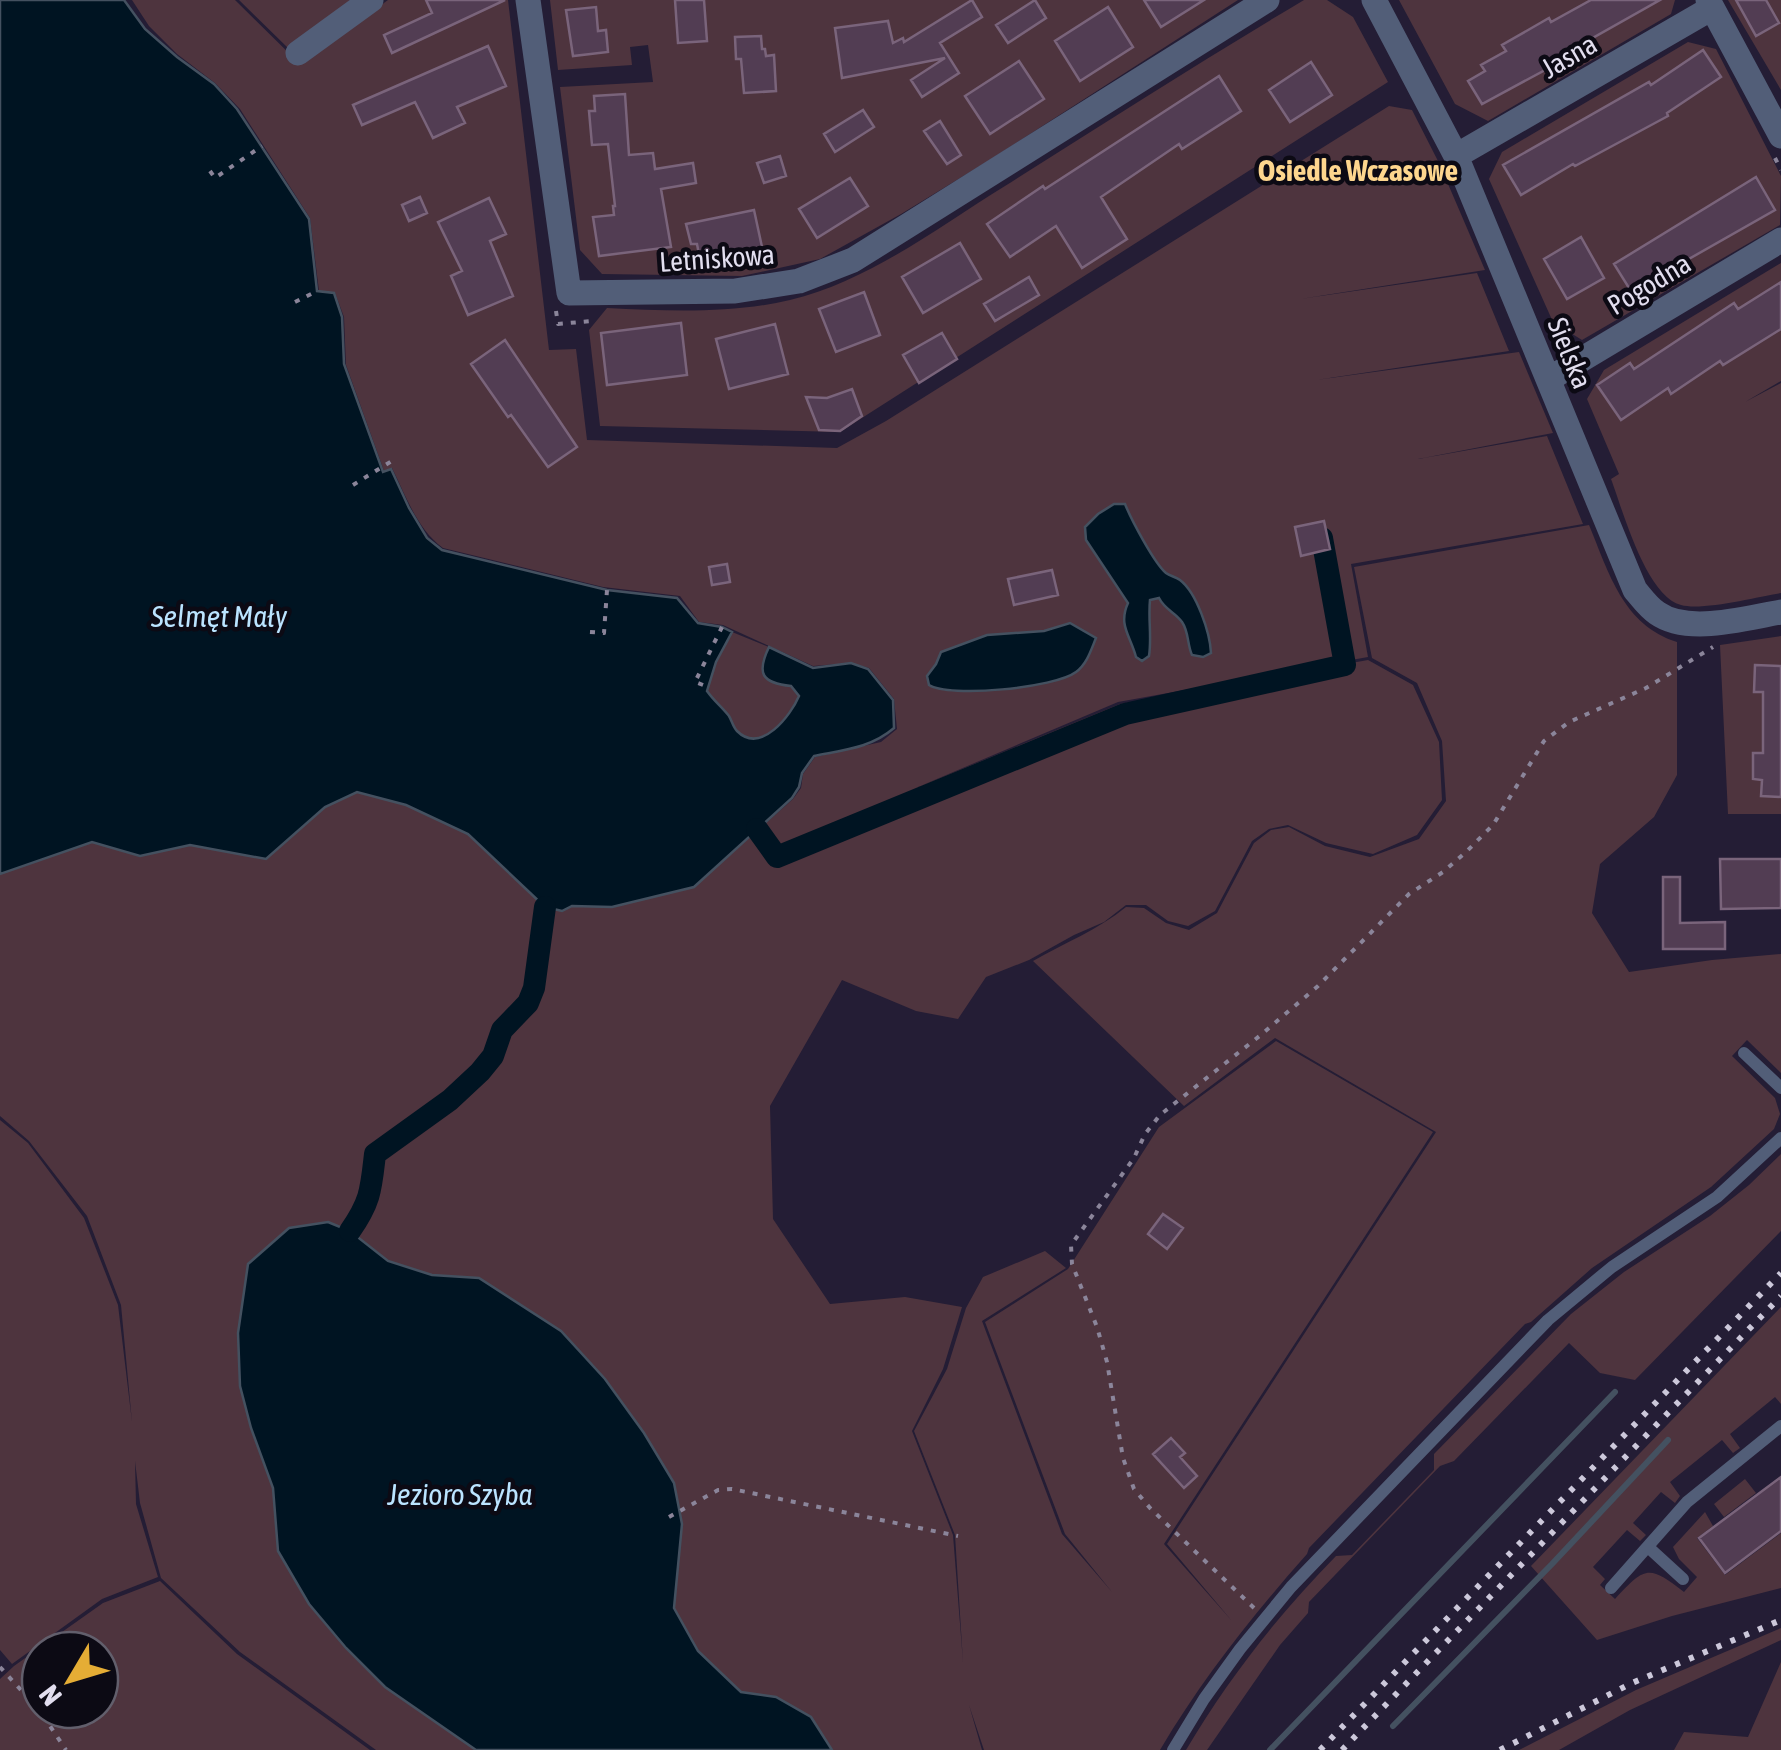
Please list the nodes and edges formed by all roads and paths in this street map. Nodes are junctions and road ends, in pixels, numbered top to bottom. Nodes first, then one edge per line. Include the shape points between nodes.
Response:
1 (371, 0) edge
2 (528, 0) edge
3 (1266, 0) edge
4 (1374, 0) edge
5 (1710, 4) edge
6 (298, 53) dead end
7 (1776, 144) edge
8 (262, 146) dead end
9 (1456, 156) junction
10 (1781, 170) edge
11 (210, 171) dead end
12 (1781, 240) edge
13 (318, 291) dead end
14 (295, 302) dead end
15 (555, 305) dead end
16 (598, 312) dead end
17 (1549, 379) junction
18 (395, 459) dead end
19 (353, 485) dead end
20 (607, 590) dead end
21 (1781, 612) edge
22 (722, 627) dead end
23 (590, 632) dead end
24 (1712, 647) dead end
25 (703, 685) dead end
26 (1744, 1052) dead end
27 (1781, 1088) edge
28 (1781, 1138) edge
29 (1781, 1426) edge
30 (670, 1518) dead end
31 (958, 1536) dead end
32 (1648, 1548) junction
33 (1682, 1579) dead end
34 (1611, 1588) dead end
35 (1264, 1618) junction
36 (0, 1667) edge
37 (66, 1750) edge
38 (1173, 1750) edge

1 - 6 street
2 - 3 street, Letniskowa via 568,293 751,289 799,281 853,260
4 - 9 street, Sielska
5 - 7 street
5 - 9 street, Jasna
7 - 10 path
8 - 11 path via 215,178
9 - 17 street, Sielska
12 - 17 street, Pogodna
13 - 14 path
15 - 16 path via 558,324 591,321
17 - 21 street, Sielska via 1645,602 1675,622 1692,624
18 - 19 path
20 - 23 path via 604,633
22 - 25 path via 695,682
24 - 35 path via 1544,741 1493,825 1466,852 1409,894 1318,986 1160,1115 1071,1245 1107,1362 1134,1489
26 - 27 lane
28 - 35 lane via 1717,1197 1559,1310
29 - 32 lane via 1687,1502
30 - 31 path via 718,1490 732,1489
32 - 33 lane
32 - 34 lane
35 - 38 lane
36 - 37 path

